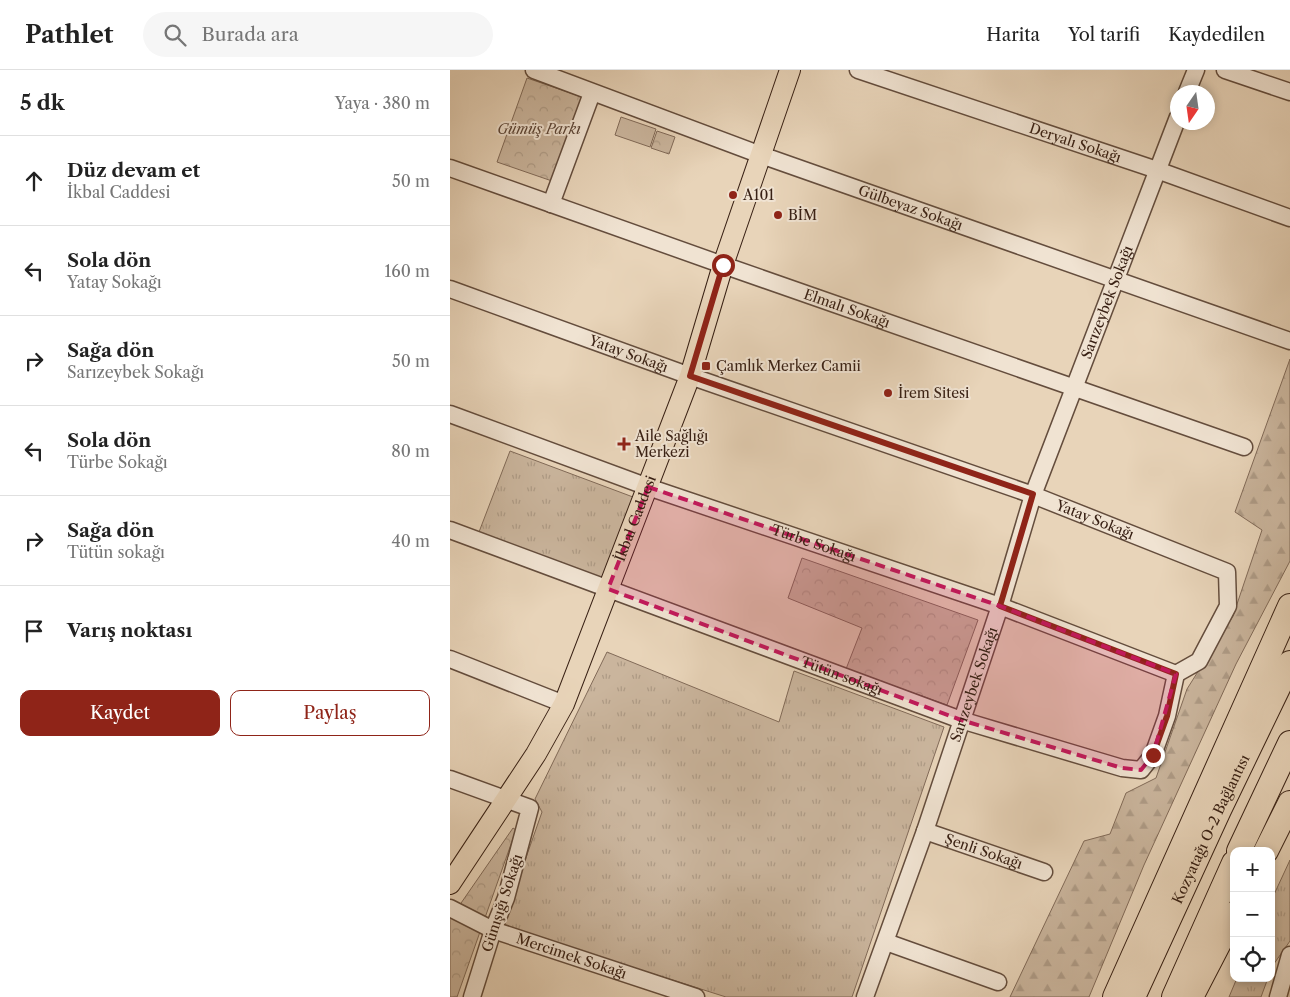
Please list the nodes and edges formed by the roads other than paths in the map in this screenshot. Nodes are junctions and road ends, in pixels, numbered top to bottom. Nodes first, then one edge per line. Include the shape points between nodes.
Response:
1 (534, 70) edge
2 (790, 70) edge
3 (858, 70) edge
4 (1196, 70) edge
5 (1226, 70) edge
6 (1190, 85) edge
7 (1290, 92) edge
8 (592, 93) junction
9 (1173, 130) edge
10 (761, 155) junction
11 (450, 168) edge
12 (1157, 170) junction
13 (551, 204) junction
14 (1290, 218) edge
15 (723, 265) junction
16 (1116, 280) junction
17 (450, 289) edge
18 (1290, 341) edge
19 (690, 376) junction
20 (1075, 388) junction
21 (450, 414) edge
22 (1244, 448) dead end
23 (648, 487) junction
24 (1033, 494) junction
25 (450, 530) edge
26 (608, 589) junction
27 (1000, 606) junction
28 (1290, 606) edge
29 (450, 659) edge
30 (1290, 663) edge
31 (1176, 674) junction
32 (564, 704) junction
33 (961, 720) junction
34 (1290, 743) edge
35 (450, 779) edge
36 (506, 798) junction
37 (1290, 803) edge
38 (925, 831) junction
39 (1241, 847) edge
40 (1268, 847) edge
41 (1044, 872) dead end
42 (1230, 872) edge
43 (450, 884) edge
44 (450, 908) edge
45 (1230, 922) edge
46 (493, 930) junction
47 (886, 942) junction
48 (1290, 955) edge
49 (998, 982) dead end
50 (472, 997) edge
51 (696, 997) edge
52 (865, 997) edge
53 (1115, 997) edge
54 (1133, 997) edge
55 (1174, 997) edge
56 (1191, 997) edge
57 (1278, 997) edge

1 - 8 street, Gülbeyaz Sokağı
2 - 10 main road, İkbal Caddesi
3 - 12 street, Deryalı Sokağı
4 - 6 street
5 - 7 street
8 - 10 street, Gülbeyaz Sokağı
8 - 13 street
9 - 12 street, Sarızeybek Sokağı
10 - 15 main road, İkbal Caddesi
10 - 16 street, Gülbeyaz Sokağı
11 - 13 street, Elmalı Sokağı
12 - 14 street, Deryalı Sokağı
12 - 16 street, Sarızeybek Sokağı
13 - 15 street, Elmalı Sokağı
15 - 19 main road, İkbal Caddesi
15 - 20 street, Elmalı Sokağı
16 - 18 street, Gülbeyaz Sokağı
16 - 20 street, Sarızeybek Sokağı
17 - 19 street, Yatay Sokağı
19 - 23 main road, İkbal Caddesi
19 - 24 street, Yatay Sokağı
20 - 22 street, Elmalı Sokağı
20 - 24 street, Sarızeybek Sokağı
21 - 23 street, Türbe Sokağı
23 - 26 main road, İkbal Caddesi
23 - 27 street, Türbe Sokağı
24 - 27 street, Sarızeybek Sokağı
24 - 31 street, Yatay Sokağı via 1227,572 1228,606 1199,661
25 - 26 street, Tütün sokağı
26 - 32 main road, İkbal Caddesi
26 - 33 street, Tütün sokağı
27 - 31 street, Türbe Sokağı
27 - 33 street, Sarızeybek Sokağı
28 - 53 highway
29 - 32 street
30 - 54 highway, Kozyatağı O-2 Bağlantısı
31 - 33 street, Tütün sokağı via 1167,716 1153,755 1141,770 1122,768
32 - 36 main road, İkbal Caddesi
33 - 38 street, Sarızeybek Sokağı
34 - 39 highway
35 - 36 street
36 - 43 main road, İkbal Caddesi
36 - 46 street, Günışığı Sokağı via 530,808 506,898
37 - 40 highway
38 - 41 street, Şenli Sokağı
38 - 47 street, Sarızeybek Sokağı
42 - 55 highway
44 - 46 street, Mercimek Sokağı
45 - 56 highway
46 - 50 street, Günışığı Sokağı
46 - 51 street, Mercimek Sokağı
47 - 49 street
47 - 52 street, Sarızeybek Sokağı
48 - 57 street

